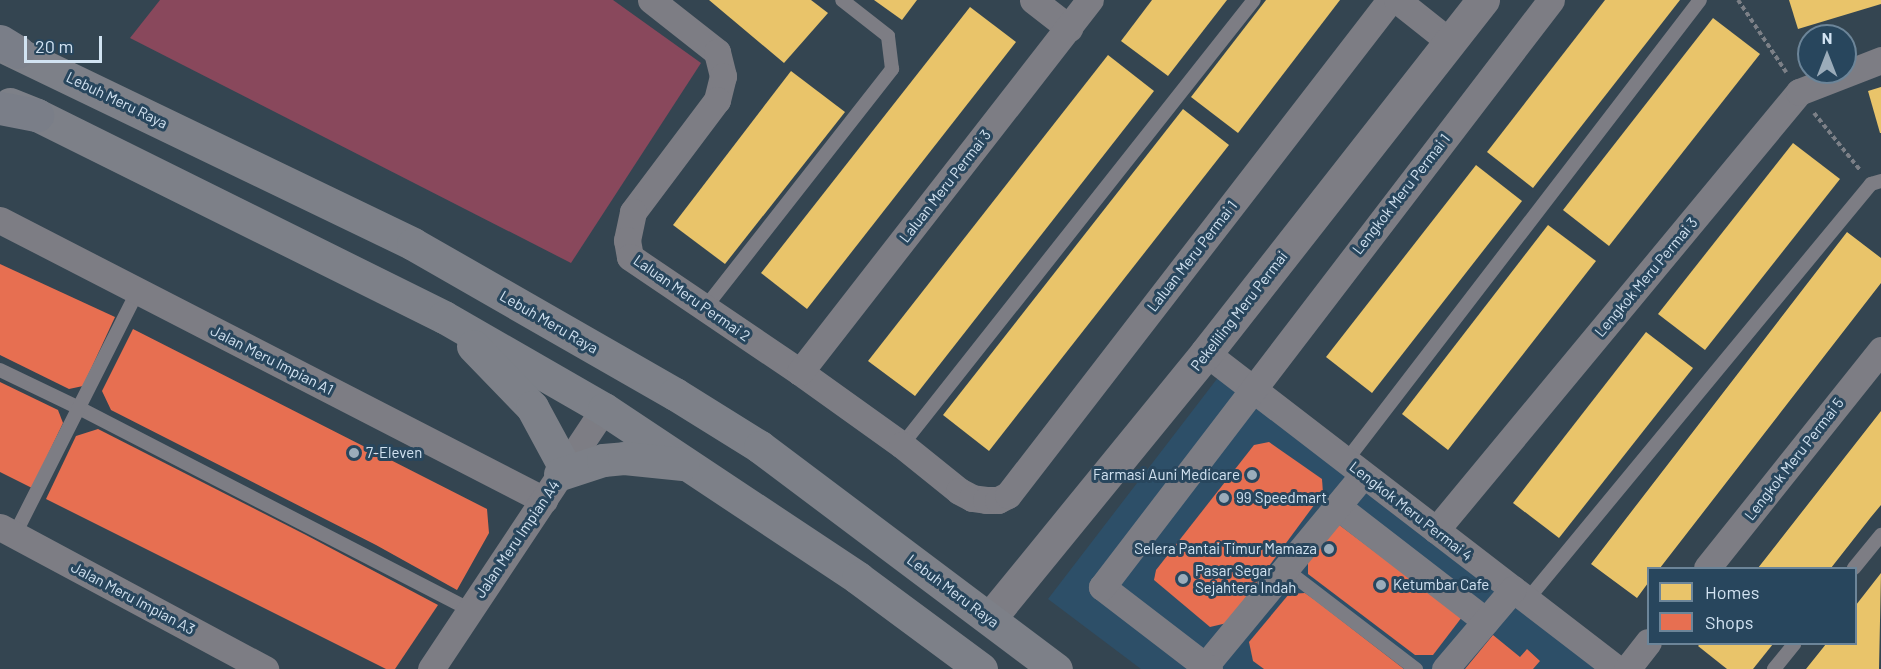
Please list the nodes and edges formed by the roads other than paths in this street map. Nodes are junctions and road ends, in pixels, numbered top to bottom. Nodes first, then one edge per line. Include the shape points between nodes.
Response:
1 (651, 0) edge
2 (842, 0) edge
3 (1033, 0) edge
4 (1090, 0) edge
5 (1254, 0) edge
6 (1390, 0) edge
7 (1396, 0) edge
8 (1483, 0) edge
9 (1551, 0) edge
10 (1700, 0) edge
11 (1069, 28) junction
12 (1450, 42) junction
13 (6, 46) edge
14 (1881, 60) edge
15 (0, 100) edge
16 (0, 108) edge
17 (38, 115) junction
18 (1881, 181) edge
19 (0, 220) edge
20 (138, 291) junction
21 (704, 309) junction
22 (444, 317) junction
23 (1881, 350) edge
24 (1206, 353) junction
25 (0, 370) edge
26 (800, 372) junction
27 (1251, 389) junction
28 (79, 408) junction
29 (604, 409) junction
30 (902, 445) junction
31 (691, 466) junction
32 (1355, 468) junction
33 (556, 480) junction
34 (986, 500) joint
35 (1337, 506) junction
36 (7, 530) edge
37 (1436, 530) junction
38 (1881, 535) edge
39 (1708, 567) edge
40 (1855, 567) edge
41 (1285, 569) junction
42 (1520, 595) junction
43 (470, 610) junction
44 (990, 618) junction
45 (1486, 621) junction
46 (1647, 643) edge
47 (1793, 645) edge
48 (1207, 667) edge
49 (265, 669) edge
50 (431, 669) edge
51 (981, 669) edge
52 (1056, 669) edge
53 (1416, 669) edge
54 (1445, 669) edge
55 (1617, 669) edge
56 (1627, 669) edge
57 (1774, 669) edge

1 - 21 street, Laluan Meru Permai 2 via 717,52 723,76 717,100 633,212 627,249 630,257
2 - 21 lane via 888,36 892,69
3 - 11 street
4 - 11 street, Laluan Meru Permai 3
5 - 30 lane
6 - 34 street, Laluan Meru Permai 1 via 1008,495
7 - 12 street
8 - 12 street, Pekeliling Meru Permai
9 - 27 street, Lengkok Meru Permai 1
10 - 32 lane
11 - 26 street, Laluan Meru Permai 3
12 - 24 street, Pekeliling Meru Permai
13 - 44 main road, Lebuh Meru Raya via 412,244 675,394 760,447
14 - 37 street, Lengkok Meru Permai 3 via 1799,92
15 - 17 main road
16 - 17 main road
17 - 22 main road
18 - 42 lane via 1871,184
19 - 20 street, Jalan Meru Impian A1
20 - 28 lane
20 - 33 street, Jalan Meru Impian A1
21 - 26 street, Laluan Meru Permai 2
22 - 29 main road
22 - 33 main road via 532,407
23 - 39 street, Lengkok Meru Permai 5
24 - 27 street, Lengkok Meru Permai 4
24 - 44 street, Pekeliling Meru Permai
25 - 28 lane
26 - 30 street, Laluan Meru Permai 2
27 - 32 street, Lengkok Meru Permai 4
27 - 48 street via 1102,587
28 - 36 lane
28 - 43 lane
29 - 31 main road
29 - 33 street, Jalan Meru Impian A4
30 - 34 street, Laluan Meru Permai 2 via 959,491
31 - 33 main road via 624,458 603,460
31 - 51 main road via 858,578
32 - 35 street
32 - 37 street, Lengkok Meru Permai 4
33 - 43 street, Jalan Meru Impian A4
35 - 41 street
35 - 45 street
36 - 49 street, Jalan Meru Impian A3
37 - 42 street, Lengkok Meru Permai 4
38 - 40 lane
41 - 48 street
41 - 53 lane
42 - 45 street
42 - 55 street, Lengkok Meru Permai 4
43 - 50 street, Jalan Meru Impian A4
44 - 52 main road, Lebuh Meru Raya
45 - 54 street
46 - 56 street
47 - 57 lane

